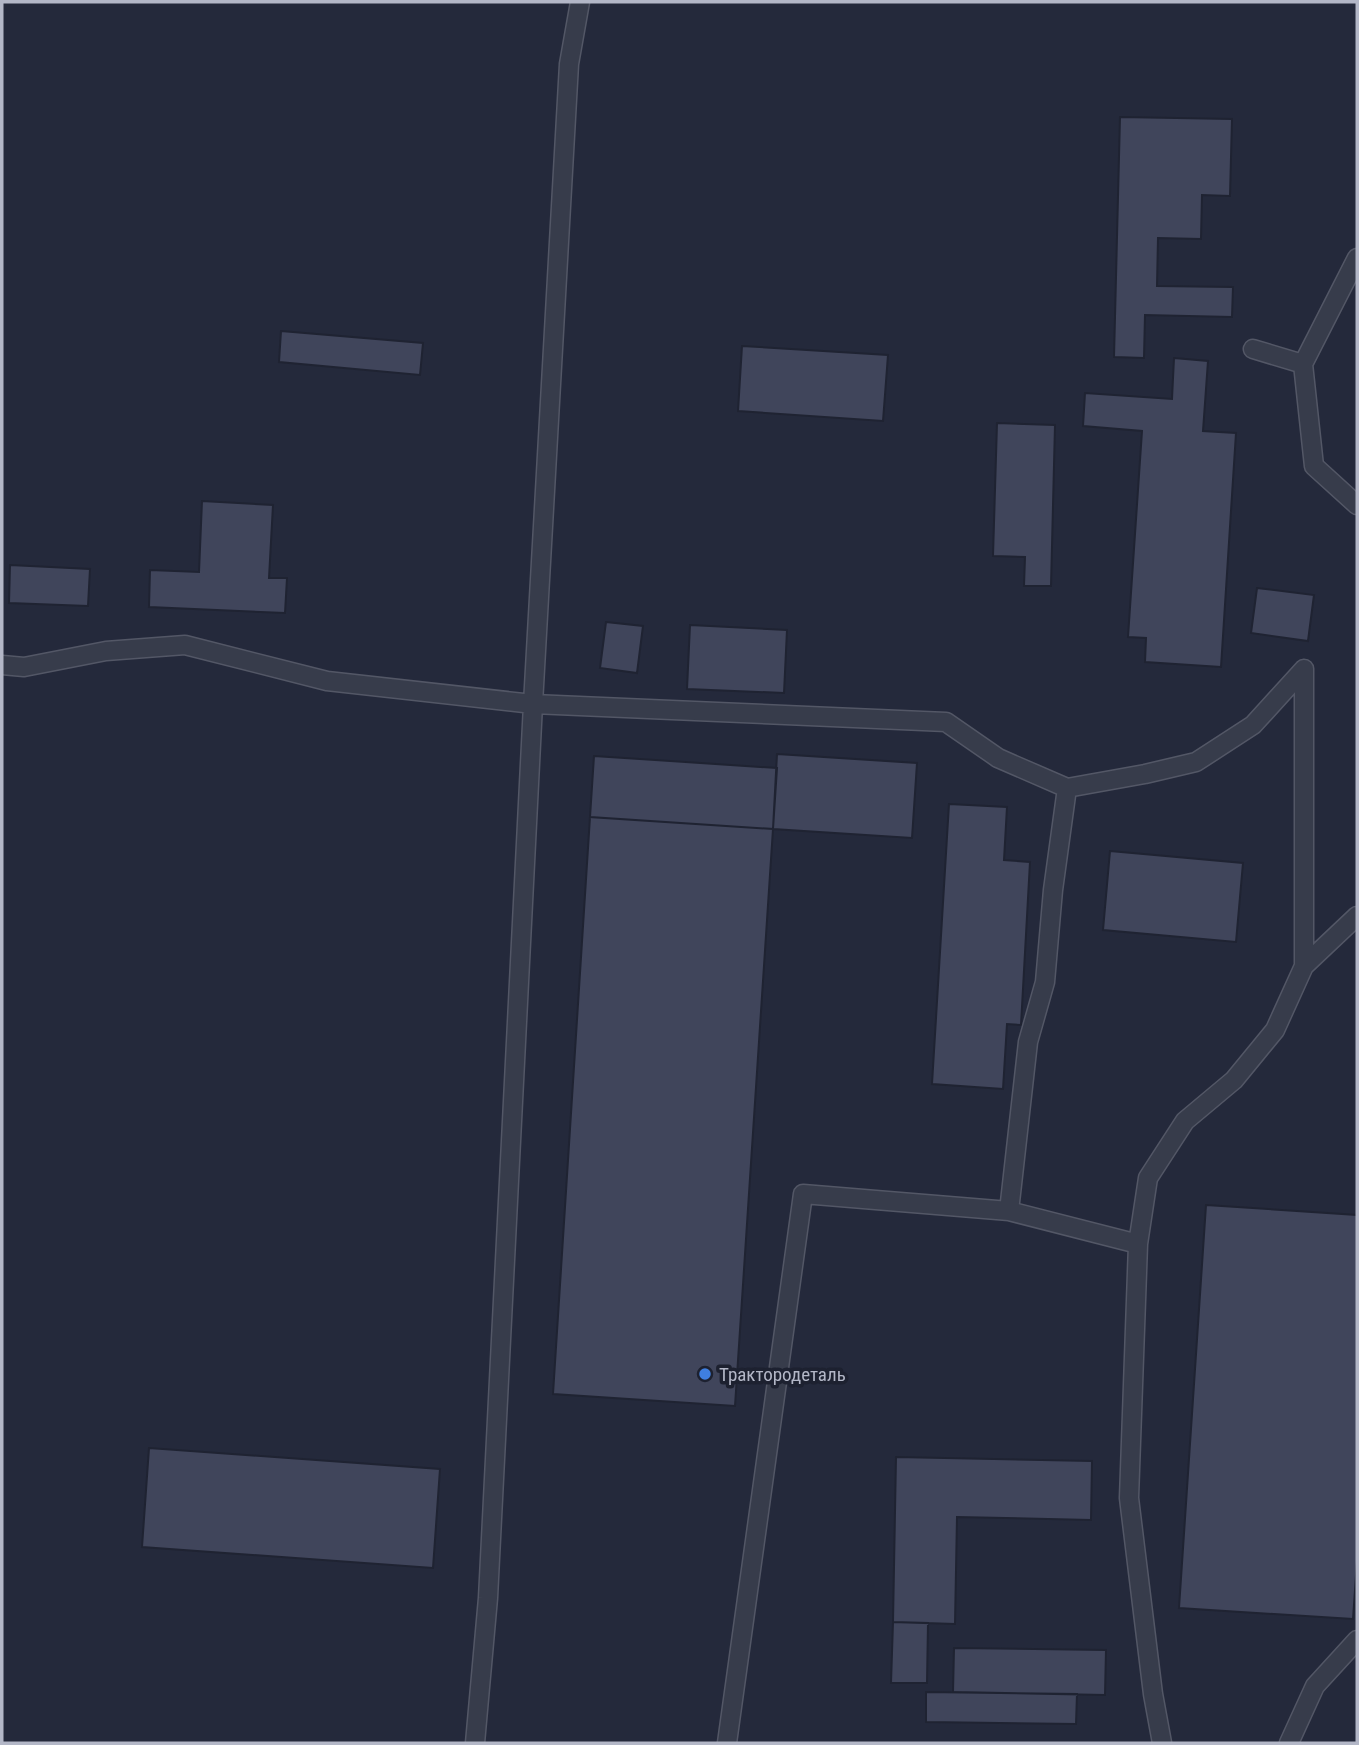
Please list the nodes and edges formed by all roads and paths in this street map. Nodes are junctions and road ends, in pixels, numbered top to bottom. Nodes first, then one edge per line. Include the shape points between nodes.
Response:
1 (580, 2) edge
2 (1357, 258) edge
3 (1253, 349) dead end
4 (1303, 364) junction
5 (1357, 505) edge
6 (2, 666) edge
7 (533, 704) junction
8 (1067, 788) junction
9 (1357, 916) edge
10 (1304, 966) junction
11 (1009, 1211) junction
12 (1138, 1244) junction
13 (1357, 1640) edge
14 (475, 1743) edge
15 (727, 1743) edge
16 (1162, 1743) edge
17 (1289, 1743) edge

1 - 7 lane via 569,64
2 - 4 lane
3 - 4 lane
4 - 5 lane via 1314,466
6 - 7 lane via 24,667 106,650 185,645 327,681
7 - 8 lane via 946,722 998,758
7 - 14 lane via 489,1584
8 - 10 lane via 1196,762 1253,725 1304,669
8 - 11 lane via 1045,982 1028,1042
9 - 10 lane
10 - 12 lane via 1275,1030 1234,1080 1185,1121 1148,1178
11 - 12 lane
11 - 15 lane via 803,1194
12 - 16 lane via 1129,1498
13 - 17 lane via 1315,1686

